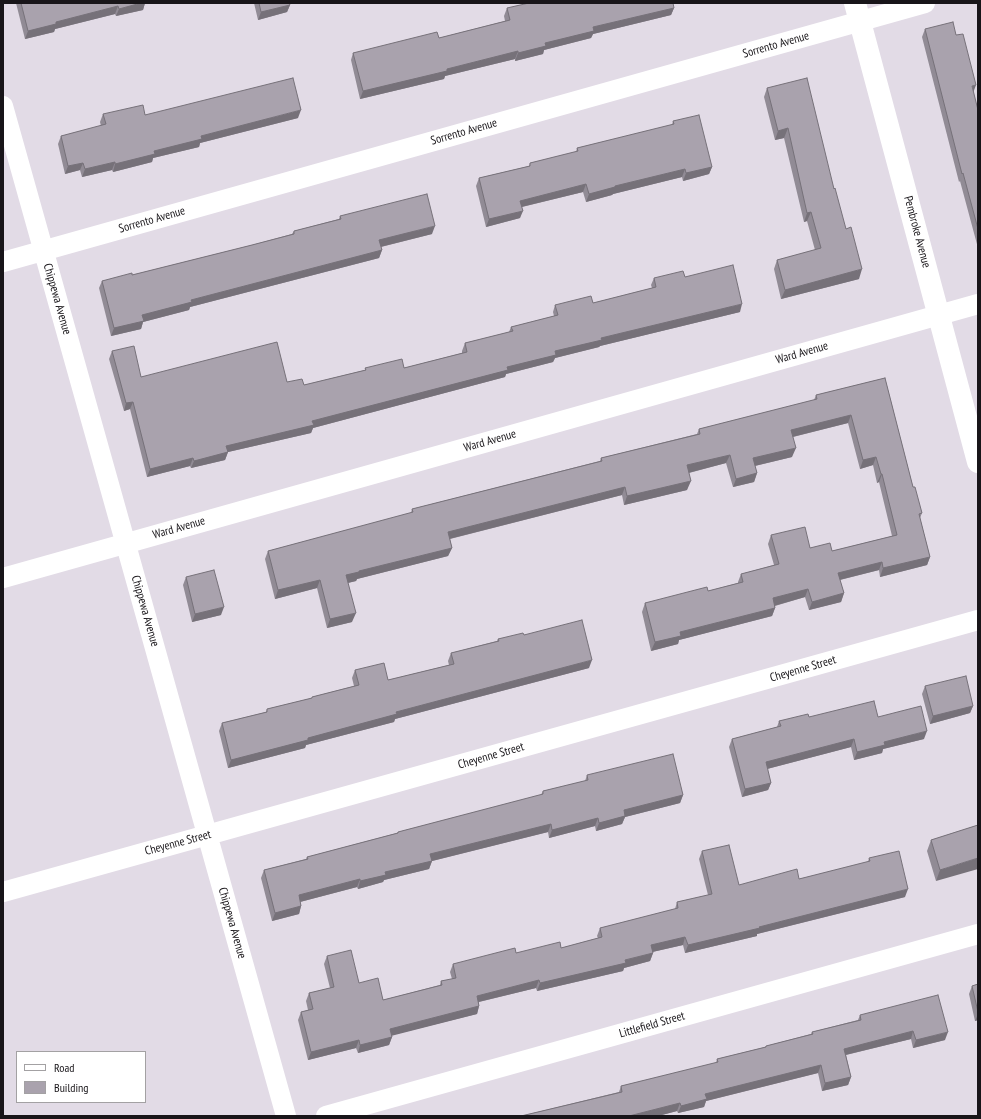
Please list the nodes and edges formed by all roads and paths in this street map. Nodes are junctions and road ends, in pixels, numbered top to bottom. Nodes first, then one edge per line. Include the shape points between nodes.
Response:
1 (925, 3) edge
2 (858, 12) edge
3 (3, 106) edge
4 (44, 250) junction
5 (3, 262) edge
6 (978, 304) edge
7 (939, 315) junction
8 (978, 462) edge
9 (126, 543) junction
10 (3, 578) edge
11 (978, 620) edge
12 (207, 835) junction
13 (3, 892) edge
14 (978, 934) edge
15 (286, 1116) edge
16 (326, 1116) edge

1 - 2 street, Sorrento Avenue
2 - 4 street, Sorrento Avenue
2 - 7 street, Pembroke Avenue
3 - 4 street, Chippewa Avenue
4 - 5 street, Sorrento Avenue
4 - 9 street, Chippewa Avenue
6 - 7 street, Ward Avenue
7 - 8 street, Pembroke Avenue
7 - 9 street, Ward Avenue
9 - 10 street, Ward Avenue
9 - 12 street, Chippewa Avenue
11 - 12 street, Cheyenne Street
12 - 13 street, Cheyenne Street
12 - 15 street, Chippewa Avenue
14 - 16 street, Littlefield Street

